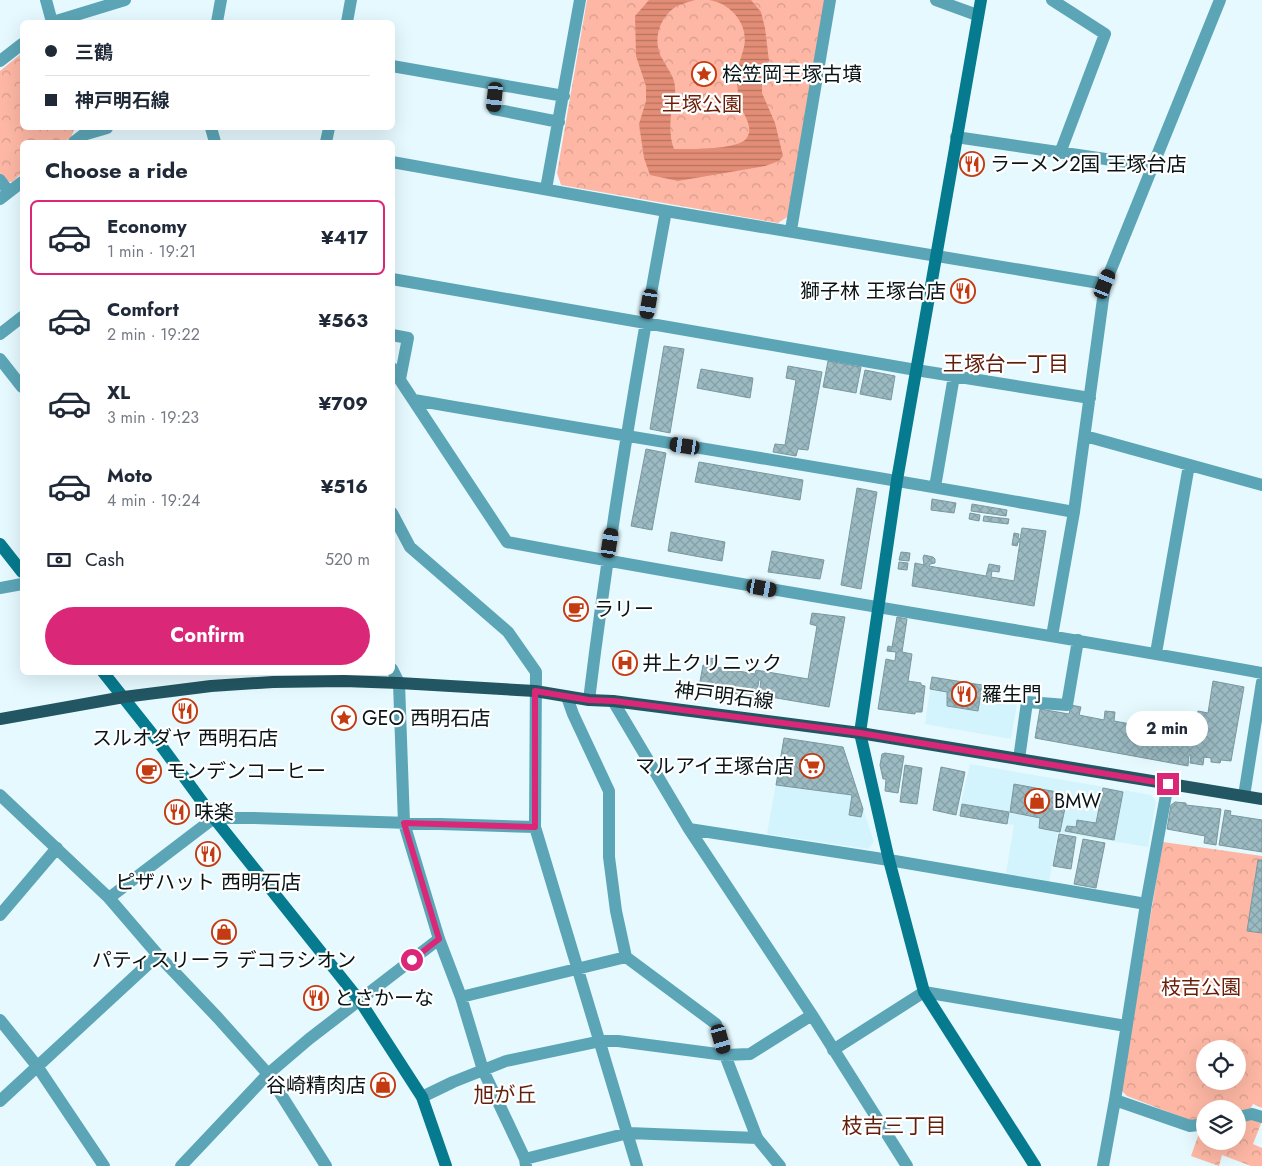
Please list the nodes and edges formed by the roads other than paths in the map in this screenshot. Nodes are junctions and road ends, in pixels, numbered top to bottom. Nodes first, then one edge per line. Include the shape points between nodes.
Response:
1 (46, 0) edge
2 (126, 0) edge
3 (221, 0) edge
4 (351, 0) edge
5 (566, 0) edge
6 (830, 0) edge
7 (936, 0) edge
8 (981, 0) edge
9 (1052, 0) edge
10 (1220, 0) edge
11 (580, 1) edge
12 (978, 15) junction
13 (52, 20) edge
14 (60, 20) edge
15 (217, 20) edge
16 (348, 20) edge
17 (20, 45) edge
18 (2, 55) edge
19 (395, 67) edge
20 (497, 84) junction
21 (564, 96) junction
22 (559, 122) junction
23 (101, 130) edge
24 (81, 137) edge
25 (956, 138) junction
26 (1060, 153) junction
27 (395, 163) edge
28 (1153, 166) junction
29 (0, 180) edge
30 (20, 184) edge
31 (546, 189) junction
32 (5, 195) edge
33 (666, 210) junction
34 (791, 230) junction
35 (936, 255) junction
36 (395, 280) edge
37 (1105, 284) junction
38 (20, 318) edge
39 (645, 323) junction
40 (0, 334) edge
41 (395, 336) edge
42 (0, 359) edge
43 (916, 370) junction
44 (395, 372) edge
45 (954, 376) junction
46 (400, 380) junction
47 (20, 385) edge
48 (1090, 398) junction
49 (414, 400) junction
50 (1085, 436) junction
51 (627, 437) junction
52 (1189, 465) junction
53 (896, 480) junction
54 (1262, 485) edge
55 (935, 487) junction
56 (1074, 512) junction
57 (395, 519) edge
58 (0, 544) edge
59 (607, 561) junction
60 (20, 569) edge
61 (20, 584) edge
62 (0, 588) edge
63 (877, 608) junction
64 (1052, 636) junction
65 (1078, 640) junction
66 (1156, 654) junction
67 (1262, 673) edge
68 (106, 675) edge
69 (395, 675) edge
70 (1262, 682) edge
71 (399, 683) junction
72 (535, 691) junction
73 (124, 697) junction
74 (567, 697) junction
75 (589, 700) junction
76 (614, 701) junction
77 (0, 719) edge
78 (860, 733) junction
79 (1019, 759) junction
80 (1168, 784) junction
81 (0, 795) edge
82 (1244, 796) junction
83 (1262, 799) edge
84 (214, 818) junction
85 (404, 823) junction
86 (535, 827) junction
87 (689, 829) junction
88 (57, 848) junction
89 (889, 860) junction
90 (109, 898) junction
91 (1146, 904) junction
92 (0, 915) edge
93 (439, 939) junction
94 (158, 955) junction
95 (626, 957) junction
96 (578, 968) junction
97 (924, 992) junction
98 (461, 998) junction
99 (360, 1001) junction
100 (812, 1015) junction
101 (0, 1020) edge
102 (1126, 1026) junction
103 (601, 1041) junction
104 (833, 1050) junction
105 (725, 1055) junction
106 (37, 1066) junction
107 (484, 1070) junction
108 (268, 1074) junction
109 (422, 1098) junction
110 (1115, 1100) junction
111 (0, 1101) edge
112 (1246, 1115) edge
113 (1262, 1117) edge
114 (1196, 1125) edge
115 (628, 1133) junction
116 (757, 1138) junction
117 (525, 1162) edge
118 (104, 1166) edge
119 (181, 1166) edge
120 (326, 1166) edge
121 (446, 1166) edge
122 (637, 1166) edge
123 (780, 1166) edge
124 (907, 1166) edge
125 (1035, 1166) edge
126 (1105, 1166) edge

1 - 13 street
2 - 14 street
3 - 15 street
4 - 16 street
5 - 11 street
6 - 34 street
7 - 12 street
8 - 12 street
9 - 26 street via 1105,34
10 - 28 street
11 - 21 street
12 - 25 street
17 - 18 street
19 - 20 street
20 - 21 street
20 - 22 street via 494,109
21 - 22 street
22 - 31 street
23 - 24 street
25 - 26 street
25 - 35 street
26 - 28 street
27 - 31 street
28 - 37 street
29 - 32 street
30 - 32 street
31 - 33 street
33 - 34 street
33 - 39 street
34 - 35 street
35 - 37 street
35 - 43 street
36 - 39 street
37 - 48 street
38 - 40 street
39 - 43 street
39 - 51 street
41 - 46 street via 408,338
42 - 47 street
43 - 45 street
43 - 53 street
44 - 46 street
45 - 48 street
45 - 55 street
46 - 49 street
48 - 50 street
49 - 51 street
49 - 59 street via 507,542
50 - 52 street
50 - 56 street
51 - 53 street
51 - 59 street
52 - 54 street
52 - 66 street
53 - 55 street
53 - 63 street
55 - 56 street
56 - 64 street
57 - 72 street via 410,547 508,632 536,672
58 - 60 street
59 - 63 street
59 - 75 street
61 - 62 street
63 - 64 street
63 - 78 street
64 - 65 street
65 - 66 street
65 - 79 street via 1067,705 1027,702
66 - 67 street
68 - 73 street
69 - 71 street
70 - 82 street
71 - 72 main road, 神戸明石線
71 - 73 main road, 神戸明石線 via 273,682
71 - 85 street
72 - 74 main road, 神戸明石線
72 - 86 street
73 - 77 main road, 神戸明石線
73 - 84 street
74 - 75 main road, 神戸明石線
74 - 95 street via 609,791 608,857
75 - 76 main road, 神戸明石線
76 - 78 main road, 神戸明石線
76 - 87 street
78 - 79 main road, 神戸明石線
78 - 89 street
79 - 80 main road, 神戸明石線
80 - 82 main road, 神戸明石線
80 - 91 street
81 - 88 street
82 - 83 main road, 神戸明石線
84 - 85 street
84 - 90 street
84 - 99 street
85 - 86 street
85 - 93 street
86 - 96 street
87 - 89 street
87 - 100 street
88 - 90 street
88 - 92 street
89 - 91 street
89 - 97 street
90 - 94 street
91 - 102 street
93 - 98 street
93 - 99 street
94 - 106 street
94 - 108 street
95 - 96 street
95 - 105 street via 716,1024
96 - 98 street
96 - 103 street
97 - 102 street
97 - 104 street
97 - 125 street
98 - 107 street
99 - 108 street
99 - 109 street
100 - 104 street
100 - 105 street via 750,1054
101 - 106 street
102 - 110 street
103 - 105 street
103 - 107 street via 506,1061
103 - 115 street
104 - 124 street
105 - 116 street
106 - 111 street
106 - 118 street
107 - 109 street
107 - 117 street
108 - 119 street
108 - 120 street
109 - 121 street
110 - 114 street via 1190,1126
110 - 126 street
112 - 113 street
115 - 116 street
115 - 117 street
115 - 122 street
116 - 123 street

